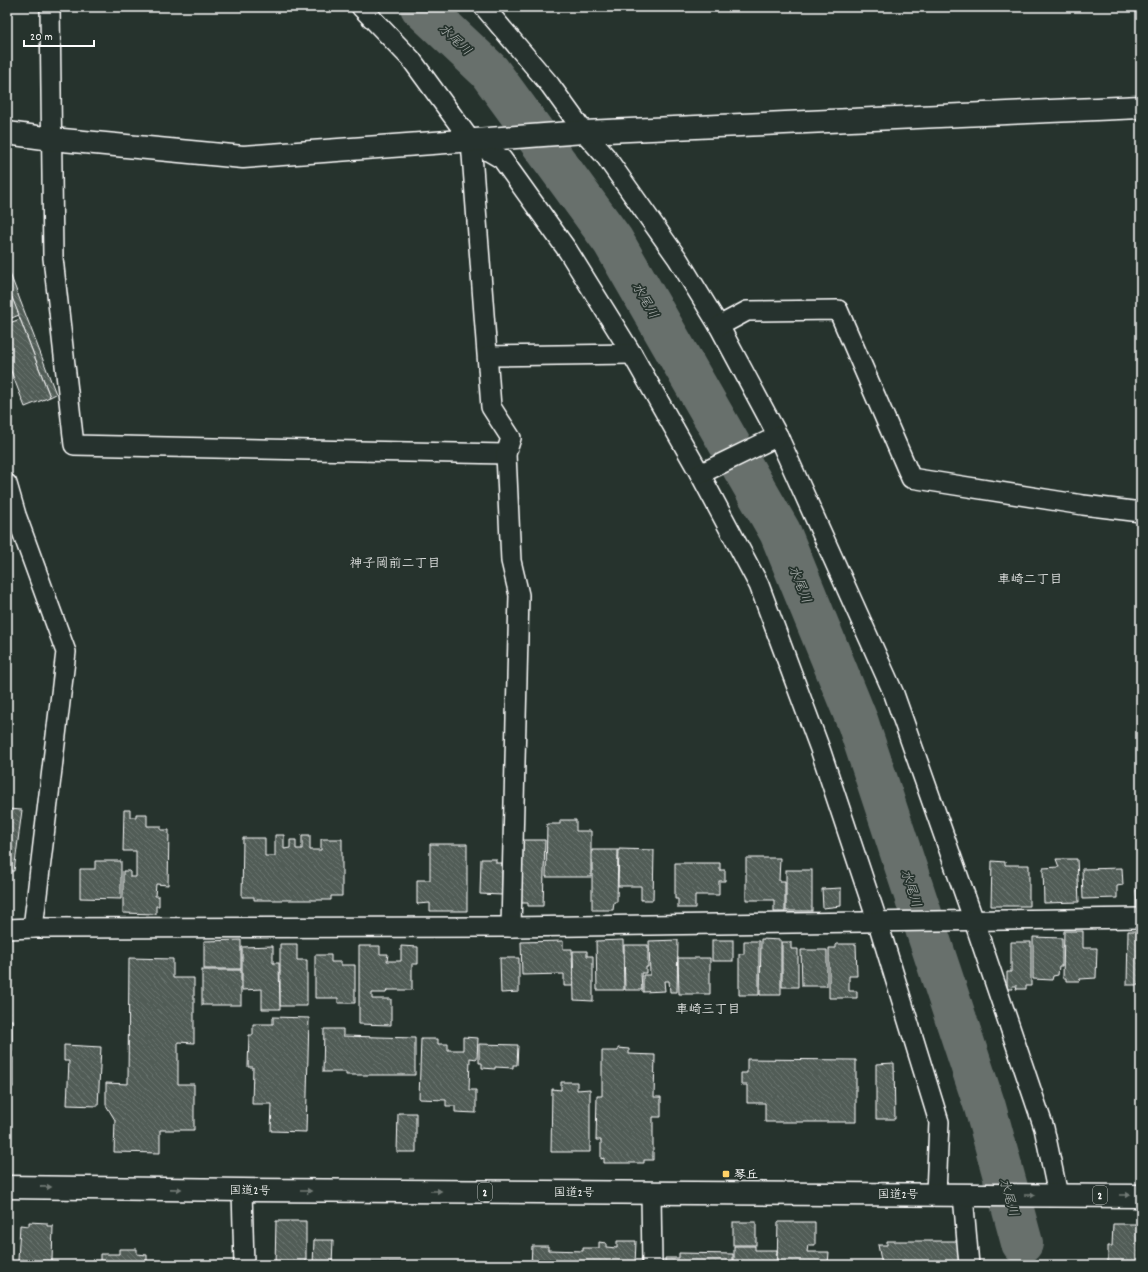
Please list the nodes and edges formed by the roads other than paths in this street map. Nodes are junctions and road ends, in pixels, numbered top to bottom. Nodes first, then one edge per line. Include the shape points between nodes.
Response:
1 (50, 7) edge
2 (361, 7) edge
3 (484, 7) edge
4 (1141, 107) edge
5 (584, 132) junction
6 (7, 133) edge
7 (52, 139) junction
8 (471, 141) junction
9 (719, 326) junction
10 (632, 354) junction
11 (488, 356) junction
12 (778, 436) junction
13 (506, 454) junction
14 (700, 474) junction
15 (7, 484) edge
16 (1141, 512) edge
17 (1141, 918) edge
18 (974, 921) junction
19 (878, 923) junction
20 (511, 927) junction
21 (33, 928) junction
22 (7, 929) edge
23 (7, 1187) edge
24 (242, 1190) junction
25 (651, 1193) junction
26 (936, 1194) junction
27 (963, 1195) junction
28 (1058, 1195) junction
29 (1141, 1196) edge
30 (244, 1265) edge
31 (652, 1265) edge
32 (969, 1265) edge

1 - 7 street
2 - 8 street via 411,59
3 - 5 street via 550,85
4 - 5 main road
5 - 8 main road
5 - 9 street via 606,157 678,259
6 - 7 main road
7 - 8 main road via 243,157
7 - 13 street via 53,258 74,444
8 - 10 street via 502,159 568,251
8 - 11 street
9 - 12 street
9 - 16 street via 747,311 838,310 911,478
10 - 11 street
10 - 14 street
11 - 13 street via 491,407 511,438
12 - 14 street
12 - 18 street via 894,694
13 - 20 street via 511,561 519,595
14 - 19 street via 759,585 820,749
15 - 21 street via 66,652
17 - 18 street
18 - 19 street
18 - 28 street via 1044,1128
19 - 20 street
19 - 26 street via 939,1122
20 - 21 street
21 - 22 street
23 -> 24 main road, 国道2号 / 2
24 -> 25 main road, 国道2号 / 2
24 - 30 street
25 - 26 main road, 国道2号 / 2
25 - 31 street
26 - 27 main road, 国道2号 / 2
27 -> 28 main road, 国道2号 / 2
27 - 32 street
28 -> 29 main road, 国道2号 / 2

